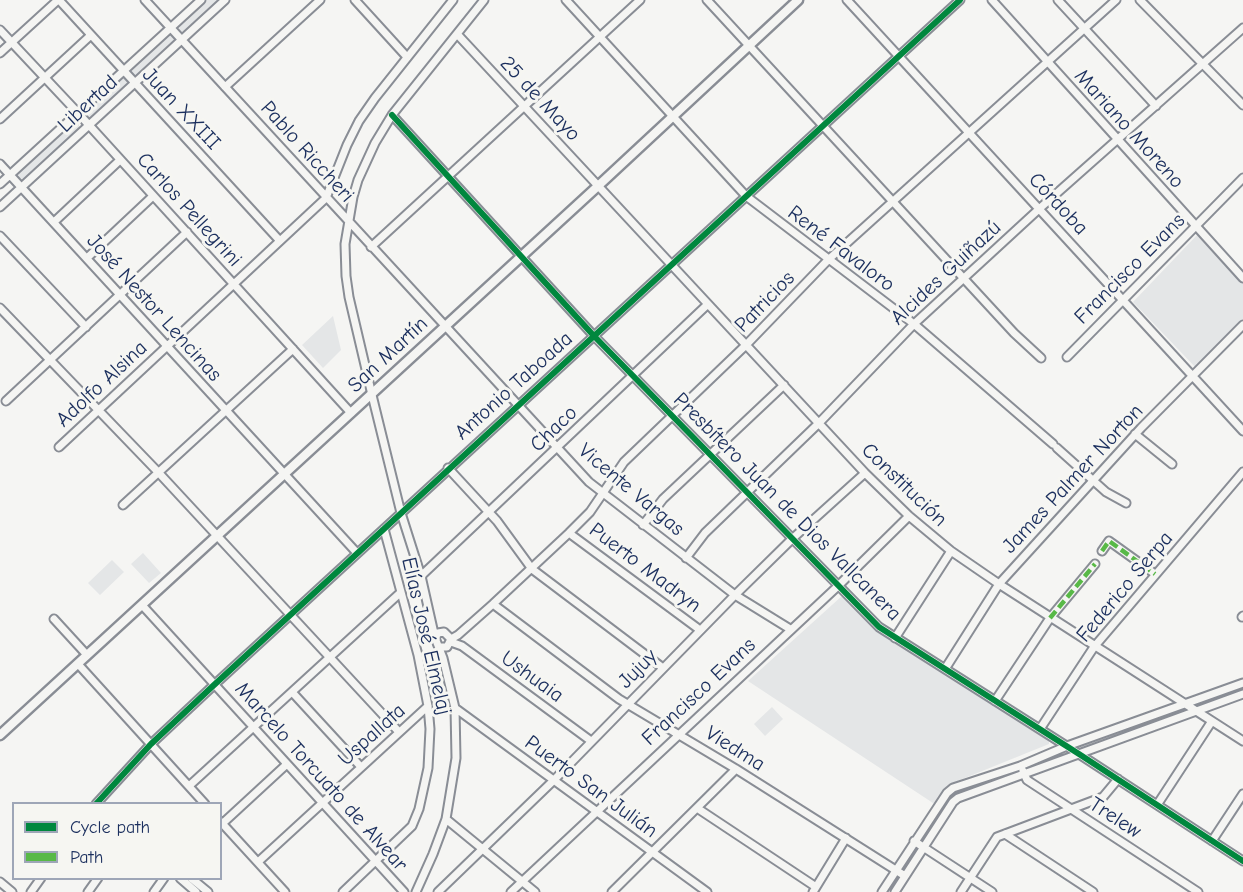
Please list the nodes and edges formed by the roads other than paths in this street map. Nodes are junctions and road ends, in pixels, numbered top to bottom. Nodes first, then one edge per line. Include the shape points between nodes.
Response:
1 (58, 0) edge
2 (145, 0) edge
3 (201, 0) edge
4 (225, 0) edge
5 (320, 0) edge
6 (355, 0) edge
7 (453, 0) edge
8 (484, 0) edge
9 (566, 0) edge
10 (640, 0) edge
11 (707, 0) edge
12 (798, 0) edge
13 (847, 0) edge
14 (960, 0) edge
15 (992, 0) edge
16 (1058, 0) edge
17 (1116, 0) edge
18 (1140, 0) edge
19 (170, 28) junction
20 (1084, 28) junction
21 (1243, 28) edge
22 (0, 30) edge
23 (457, 34) junction
24 (91, 35) junction
25 (600, 37) junction
26 (181, 40) junction
27 (13, 42) junction
28 (748, 46) junction
29 (0, 53) edge
30 (898, 56) junction
31 (407, 57) junction
32 (1047, 62) junction
33 (1203, 65) junction
34 (124, 71) junction
35 (45, 77) junction
36 (135, 83) junction
37 (225, 87) junction
38 (1243, 105) edge
39 (524, 106) junction
40 (1156, 106) junction
41 (78, 113) junction
42 (392, 115) junction
43 (673, 117) junction
44 (0, 119) edge
45 (89, 126) junction
46 (823, 126) junction
47 (969, 132) junction
48 (1116, 140) junction
49 (120, 160) junction
50 (0, 164) edge
51 (10, 174) junction
52 (448, 176) junction
53 (1243, 178) edge
54 (0, 184) edge
55 (598, 186) junction
56 (22, 188) junction
57 (153, 196) junction
58 (746, 196) junction
59 (326, 198) junction
60 (892, 202) junction
61 (0, 207) edge
62 (1039, 209) junction
63 (348, 221) junction
64 (54, 222) junction
65 (1195, 227) junction
66 (187, 232) junction
67 (0, 236) edge
68 (280, 241) junction
69 (371, 247) junction
70 (521, 256) junction
71 (87, 258) junction
72 (828, 260) junction
73 (671, 264) junction
74 (963, 278) junction
75 (1243, 278) edge
76 (233, 284) junction
77 (119, 293) junction
78 (1124, 300) junction
79 (708, 304) junction
80 (0, 308) edge
81 (914, 324) junction
82 (1243, 325) edge
83 (86, 327) junction
84 (445, 327) junction
85 (594, 336) junction
86 (167, 345) junction
87 (746, 345) junction
88 (293, 349) junction
89 (1066, 357) dead end
90 (1041, 358) dead end
91 (51, 360) junction
92 (633, 375) junction
93 (1193, 376) junction
94 (784, 385) junction
95 (372, 395) junction
96 (6, 401) dead end
97 (517, 405) junction
98 (99, 409) junction
99 (225, 410) junction
100 (351, 413) junction
101 (673, 416) junction
102 (819, 423) junction
103 (1243, 431) edge
104 (1135, 434) junction
105 (59, 447) dead end
106 (557, 449) junction
107 (710, 454) junction
108 (1172, 464) dead end
109 (448, 468) junction
110 (158, 472) junction
111 (1243, 472) edge
112 (865, 473) junction
113 (284, 475) junction
114 (1094, 482) junction
115 (746, 492) junction
116 (602, 493) junction
117 (1126, 503) dead end
118 (123, 505) dead end
119 (400, 513) junction
120 (489, 513) junction
121 (909, 516) junction
122 (643, 525) junction
123 (384, 529) junction
124 (569, 533) junction
125 (217, 536) junction
126 (792, 539) junction
127 (951, 551) junction
128 (1102, 551) dead end
129 (357, 554) junction
130 (686, 558) junction
131 (1095, 564) dead end
132 (532, 569) junction
133 (1155, 574) junction
134 (421, 576) junction
135 (999, 584) junction
136 (838, 586) junction
137 (400, 593) junction
138 (735, 595) junction
139 (493, 604) junction
140 (142, 605) junction
141 (430, 610) junction
142 (290, 615) junction
143 (1050, 618) junction
144 (54, 619) dead end
145 (790, 629) junction
146 (700, 630) junction
147 (444, 632) junction
148 (435, 638) junction
149 (895, 638) junction
150 (450, 642) junction
151 (439, 647) junction
152 (1094, 647) junction
153 (87, 655) junction
154 (329, 657) junction
155 (443, 658) junction
156 (78, 664) junction
157 (663, 668) junction
158 (945, 669) junction
159 (1243, 683) edge
160 (214, 685) junction
161 (292, 692) junction
162 (1243, 694) edge
163 (995, 701) junction
164 (627, 704) junction
165 (1186, 704) junction
166 (428, 706) junction
167 (455, 708) junction
168 (1196, 710) junction
169 (1212, 721) junction
170 (253, 728) junction
171 (1040, 729) junction
172 (399, 732) junction
173 (678, 734) junction
174 (0, 735) edge
175 (591, 741) junction
176 (1243, 741) edge
177 (151, 744) junction
178 (1067, 746) junction
179 (1079, 753) junction
180 (287, 764) junction
181 (1020, 766) junction
182 (361, 767) junction
183 (736, 769) junction
184 (1024, 774) junction
185 (1118, 779) junction
186 (554, 780) junction
187 (189, 786) junction
188 (953, 788) junction
189 (1243, 794) edge
190 (958, 798) junction
191 (99, 802) edge
192 (203, 802) edge
193 (322, 802) junction
194 (1157, 805) junction
195 (698, 808) junction
196 (1070, 808) junction
197 (596, 811) junction
198 (446, 819) junction
199 (222, 822) edge
200 (1005, 834) junction
201 (846, 838) junction
202 (914, 841) junction
203 (1212, 841) junction
204 (924, 846) junction
205 (482, 849) junction
206 (653, 853) junction
207 (376, 861) junction
208 (1243, 861) edge
209 (258, 862) junction
210 (896, 870) junction
211 (905, 876) junction
212 (970, 877) junction
213 (40, 880) edge
214 (97, 880) edge
215 (163, 880) edge
216 (181, 880) edge
217 (192, 880) edge
218 (522, 881) junction
219 (0, 882) edge
220 (815, 890) edge
221 (614, 891) edge
222 (12, 892) edge
223 (31, 892) edge
224 (88, 892) edge
225 (153, 892) edge
226 (196, 892) edge
227 (207, 892) edge
228 (285, 892) edge
229 (344, 892) edge
230 (404, 892) edge
231 (416, 892) edge
232 (438, 892) edge
233 (511, 892) edge
234 (535, 892) edge
235 (707, 892) edge
236 (882, 892) edge
237 (895, 892) edge
238 (961, 892) edge
239 (992, 892) edge
240 (1093, 892) edge
241 (1198, 892) edge

1 - 24 street, Juan XXIII
1 - 27 street
2 - 19 street, Pablo Riccheri
3 - 19 street, Libertad
4 - 26 street, Libertad
5 - 37 street
6 - 31 street
7 - 31 street
8 - 23 street
9 - 25 street, René Favaloro
10 - 25 street
11 - 28 street
12 - 28 main road, San Martín
13 - 30 street, Córdoba
14 - 30 street, Antonio Taboada
15 - 32 street, Mariano Moreno
16 - 20 street
17 - 20 street, Patricios
18 - 33 street
19 - 26 street, Pablo Riccheri
19 - 34 street, Libertad
20 - 32 street, Patricios
20 - 40 street
21 - 33 street, Alcides Guiñazú
22 - 27 street, Carlos Pellegrini
23 - 39 street, 25 de Mayo
23 - 42 street
24 - 34 street, Juan XXIII
24 - 35 street
25 - 39 street
25 - 43 street, René Favaloro
26 - 36 street, Libertad
26 - 37 street, Pablo Riccheri
27 - 29 street
27 - 35 street, Carlos Pellegrini
28 - 43 main road, San Martín
28 - 46 street
30 - 46 street, Antonio Taboada
30 - 47 street, Córdoba
31 - 59 street via 354,130
32 - 47 street, Patricios
32 - 48 street, Mariano Moreno
33 - 38 street
33 - 40 street, Alcides Guiñazú
34 - 36 street, Juan XXIII
34 - 41 street, Libertad
35 - 41 street, Carlos Pellegrini
35 - 44 street
36 - 45 street, Libertad
36 - 68 street, Juan XXIII
37 - 59 street, Pablo Riccheri
39 - 52 street
39 - 55 street, 25 de Mayo
40 - 48 street, Alcides Guiñazú
41 - 45 street, Carlos Pellegrini
41 - 51 street, Libertad
42 - 52 street, Presbítero Juan de Dios Vallcanera
42 - 63 street via 366,160
43 - 55 main road, San Martín
43 - 58 street, René Favaloro
45 - 49 street, Carlos Pellegrini
45 - 56 street, Libertad
46 - 58 street, Antonio Taboada
46 - 60 street
47 - 60 street, Patricios
47 - 62 street, Córdoba
48 - 62 street, Alcides Guiñazú
48 - 65 street, Mariano Moreno
49 - 57 street, Carlos Pellegrini
49 - 64 street
50 - 51 street, José Nestor Lencinas
51 - 54 street, Libertad
51 - 56 street, José Nestor Lencinas
52 - 69 street
52 - 70 street, Presbítero Juan de Dios Vallcanera
53 - 65 street, Francisco Evans
55 - 70 main road, San Martín
55 - 73 street, Constitución
56 - 61 street, Libertad
56 - 64 street, José Nestor Lencinas
57 - 66 street, Carlos Pellegrini
57 - 71 street
58 - 72 street, René Favaloro
58 - 73 street, Antonio Taboada
59 - 63 street, Pablo Riccheri
59 - 68 street, Adolfo Alsina
60 - 72 street, Patricios
60 - 74 street
62 - 74 street, Alcides Guiñazú
62 - 78 street, Córdoba
63 - 69 street, Pablo Riccheri
63 - 95 street via 346,276
64 - 71 street, José Nestor Lencinas
65 - 75 street, Mariano Moreno
65 - 78 street, Francisco Evans
66 - 76 street, Carlos Pellegrini
66 - 77 street
67 - 83 street
68 - 76 street, Adolfo Alsina
69 - 84 street, Pablo Riccheri
70 - 84 main road, San Martín
70 - 85 street, Presbítero Juan de Dios Vallcanera
71 - 77 street, José Nestor Lencinas
72 - 81 street, René Favaloro
72 - 87 street, Patricios
73 - 79 street, Constitución
73 - 85 street, Antonio Taboada
74 - 81 street, Alcides Guiñazú
74 - 90 street
76 - 86 street, Adolfo Alsina
76 - 88 street, Carlos Pellegrini
77 - 83 street
77 - 86 street, José Nestor Lencinas
78 - 89 street, Francisco Evans
78 - 93 street, Córdoba
79 - 87 street, Constitución
79 - 92 street, Chaco
80 - 91 street
81 - 102 street, Alcides Guiñazú
81 - 114 street, René Favaloro
82 - 93 street, James Palmer Norton
83 - 91 street
84 - 95 main road, San Martín
84 - 97 street, Vicente Vargas
85 - 92 street, Presbítero Juan de Dios Vallcanera
85 - 97 street, Antonio Taboada
86 - 98 street, Adolfo Alsina
86 - 99 street, José Nestor Lencinas
87 - 94 street, Constitución
87 - 101 street, Patricios
88 - 99 street
88 - 100 street, Carlos Pellegrini
91 - 96 street
91 - 98 street
92 - 101 street, Presbítero Juan de Dios Vallcanera
92 - 106 street, Chaco
93 - 103 street, Córdoba
93 - 104 street, James Palmer Norton
94 - 102 street, Constitución
94 - 107 street
95 - 100 main road, San Martín
95 - 119 street
97 - 106 street, Vicente Vargas
97 - 109 street, Antonio Taboada
98 - 105 street, Adolfo Alsina
98 - 110 street
99 - 110 street
99 - 113 street, José Nestor Lencinas
100 - 113 main road, San Martín
101 - 107 street, Presbítero Juan de Dios Vallcanera
101 - 116 street, Patricios via 624,462
102 - 112 street, Constitución
102 - 115 street, Alcides Guiñazú
104 - 108 street
104 - 114 street, James Palmer Norton
106 - 116 street, Vicente Vargas
106 - 120 street, Chaco
107 - 115 street, Presbítero Juan de Dios Vallcanera
107 - 122 street via 663,499
109 - 119 street, Antonio Taboada
109 - 120 street
110 - 118 street
110 - 125 street
111 - 133 street, Federico Serpa
112 - 121 street, Constitución
112 - 126 street, Jujuy
113 - 125 main road, San Martín
113 - 129 street, José Nestor Lencinas
114 - 117 street, René Favaloro
114 - 135 street, James Palmer Norton
115 - 126 street, Presbítero Juan de Dios Vallcanera
115 - 130 street, Alcides Guiñazú
116 - 122 street, Vicente Vargas
116 - 124 street, Patricios
119 - 123 street, Antonio Taboada
119 - 134 street
120 - 132 street
120 - 134 street, Chaco
121 - 127 street, Constitución
121 - 136 street, Francisco Evans
122 - 130 street, Vicente Vargas
123 - 129 street, Antonio Taboada
123 - 137 street, Elías José Elmelaj
124 - 132 street, Patricios
124 - 146 street, Puerto Madryn
125 - 140 main road, San Martín
125 - 142 street
126 - 136 street, Presbítero Juan de Dios Vallcanera
126 - 138 street, Jujuy
127 - 135 street, Constitución
127 - 149 street
128 - 133 street via 1109,542
129 - 142 street, Antonio Taboada
130 - 138 street, Vicente Vargas
131 - 143 street
132 - 139 street, Patricios
132 - 157 street
133 - 152 street, Federico Serpa
134 - 141 street
135 - 143 street, Constitución
135 - 158 street, James Palmer Norton
136 - 145 street, Francisco Evans
136 - 149 street, Presbítero Juan de Dios Vallcanera
137 - 154 street
137 - 166 street, Elías José Elmelaj
138 - 145 street, Vicente Vargas
138 - 146 street, Jujuy
139 - 150 street, Patricios
139 - 164 street, Viedma
140 - 153 main road, San Martín
140 - 160 street, Marcelo Torcuato de Alvear
141 - 147 street
141 - 148 street
142 - 154 street
142 - 160 street, Antonio Taboada
143 - 152 street, Constitución
143 - 163 street
144 - 153 street
145 - 173 street, Francisco Evans
146 - 157 street, Jujuy
147 - 148 street
147 - 150 street
148 - 151 street
149 - 158 street, Presbítero Juan de Dios Vallcanera
150 - 151 street
150 - 155 street
150 - 175 street, Ushuaia via 462,646
151 - 155 street
152 - 165 street, Constitución
152 - 171 street, Federico Serpa
153 - 156 main road, San Martín
154 - 161 street
154 - 172 street
155 - 167 street
156 - 174 main road, San Martín
156 - 177 street
157 - 164 street, Jujuy
158 - 163 street, Presbítero Juan de Dios Vallcanera
159 - 165 street
160 - 170 street, Marcelo Torcuato de Alvear
160 - 177 street, Antonio Taboada
161 - 170 street
161 - 182 street
162 - 168 street
163 - 171 street, Presbítero Juan de Dios Vallcanera
164 - 173 street, Viedma
164 - 175 street, Jujuy
165 - 168 street, Constitución
165 - 178 street
166 - 172 street, Uspallata
166 - 207 street, Elías José Elmelaj via 429,759 415,821
167 - 186 street, Puerto San Julián
167 - 198 street via 456,758
168 - 169 street, Constitución
168 - 179 street
169 - 176 street, Constitución
169 - 194 street
170 - 180 street, Marcelo Torcuato de Alvear
170 - 187 street
171 - 178 street, Presbítero Juan de Dios Vallcanera
172 - 182 street, Uspallata
173 - 183 street, Viedma
173 - 197 street, Francisco Evans
175 - 186 street, Jujuy
177 - 187 street
177 - 191 street, Antonio Taboada
178 - 179 street, Presbítero Juan de Dios Vallcanera
178 - 181 street
179 - 184 street
179 - 185 street, Presbítero Juan de Dios Vallcanera
180 - 193 street, Marcelo Torcuato de Alvear
180 - 199 street
181 - 184 street, Trelew
181 - 188 street
182 - 193 street, Uspallata
183 - 195 street
183 - 201 street, Viedma
184 - 190 street
184 - 196 street, Trelew via 1027,780
185 - 194 street, Presbítero Juan de Dios Vallcanera
185 - 196 street via 1103,797
186 - 197 street, Puerto San Julián
186 - 205 street, Jujuy
187 - 192 street
188 - 190 street
188 - 202 street
189 - 203 street
190 - 204 street
193 - 207 street, Marcelo Torcuato de Alvear
193 - 209 street, Uspallata
194 - 203 street, Presbítero Juan de Dios Vallcanera
195 - 206 street
195 - 220 street
196 - 200 street
196 - 241 street, Trelew
197 - 206 street, Puerto San Julián
197 - 218 street, Francisco Evans
198 - 205 street
198 - 231 street
199 - 209 street
200 - 212 street via 997,837
200 - 240 street
201 - 210 street, Viedma
201 - 220 street
202 - 204 street
202 - 210 street
203 - 208 street, Presbítero Juan de Dios Vallcanera
204 - 211 street
204 - 212 street
205 - 218 street
205 - 232 street, Jujuy
206 - 221 street
206 - 235 street, Puerto San Julián
207 - 229 street
207 - 230 street, Marcelo Torcuato de Alvear
209 - 228 street
210 - 211 street, Viedma
210 - 236 street
211 - 237 street
212 - 238 street
212 - 239 street
213 - 223 street
214 - 224 street
215 - 225 street
216 - 226 street
217 - 227 street
218 - 233 street, Francisco Evans
218 - 234 street
219 - 222 street

